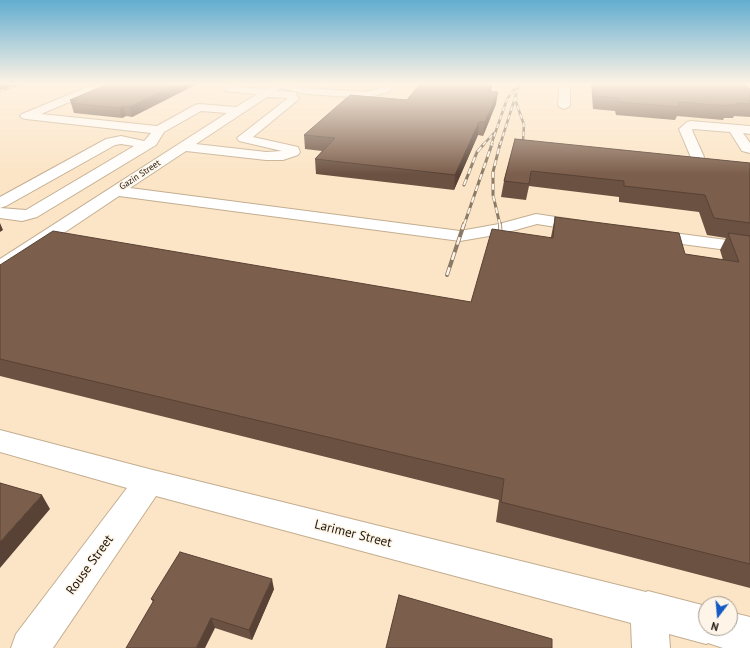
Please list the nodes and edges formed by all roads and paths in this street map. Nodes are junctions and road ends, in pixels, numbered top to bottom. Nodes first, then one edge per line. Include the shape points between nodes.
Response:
1 (33, 113) edge
2 (188, 113) edge
3 (235, 113) edge
4 (275, 113) edge
5 (734, 129) junction
6 (159, 130) junction
7 (750, 130) edge
8 (147, 144) junction
9 (183, 147) junction
10 (750, 148) edge
11 (697, 157) edge
12 (116, 191) junction
13 (0, 203) edge
14 (0, 213) edge
15 (597, 228) edge
16 (635, 232) edge
17 (750, 248) edge
18 (0, 267) edge
19 (0, 441) edge
20 (149, 482) junction
21 (648, 609) junction
22 (698, 623) edge
23 (738, 633) edge
24 (750, 636) edge
25 (30, 648) edge
26 (651, 648) edge

1 - 6 street via 26,116
2 - 6 street
3 - 9 street, Gazin Street
4 - 9 street via 243,138 297,146 283,156
5 - 7 street
5 - 10 street via 747,148
5 - 11 street via 691,125 685,130
6 - 8 street
8 - 13 street via 121,140 111,142
8 - 14 street via 27,216
9 - 12 street, Gazin Street
12 - 15 street via 460,236 501,229 536,219
12 - 18 street, Gazin Street
16 - 17 street
19 - 20 street, Larimer Street
20 - 21 street, Larimer Street
20 - 25 street, Rouse Street
21 - 22 street, Larimer Street
21 - 26 street
23 - 24 street

